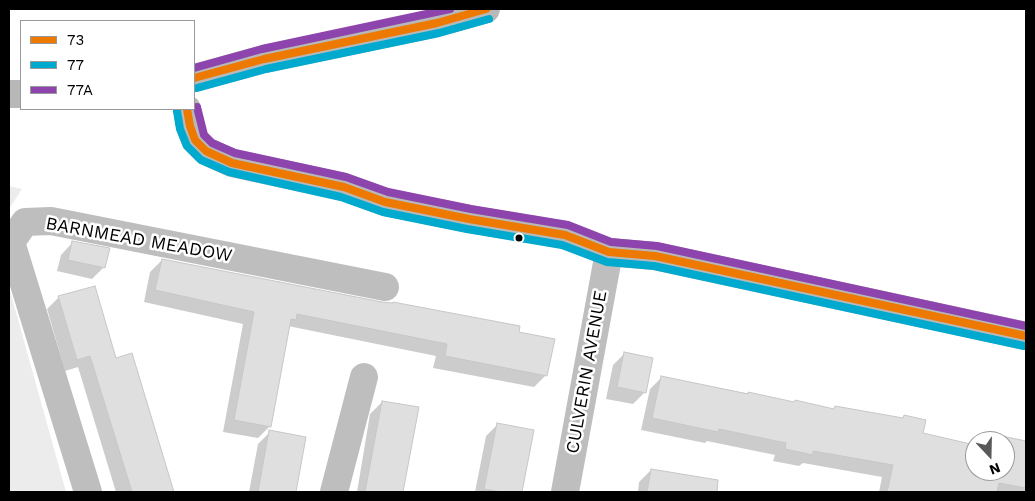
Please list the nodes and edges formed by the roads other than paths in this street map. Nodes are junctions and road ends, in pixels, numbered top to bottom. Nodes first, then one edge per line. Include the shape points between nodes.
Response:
1 (486, 9) edge
2 (195, 78) edge
3 (187, 110) edge
4 (609, 252) junction
5 (385, 288) dead end
6 (1026, 336) edge
7 (364, 377) dead end
8 (88, 492) edge
9 (334, 492) edge
10 (565, 492) edge

1 - 2 main road
3 - 4 main road via 195,140 206,151 232,163 344,186 385,202 565,235
4 - 6 main road via 655,256
4 - 10 street, CULVERIN AVENUE
5 - 8 street, BARNMEAD MEADOW via 51,221 25,222 11,242
7 - 9 street

